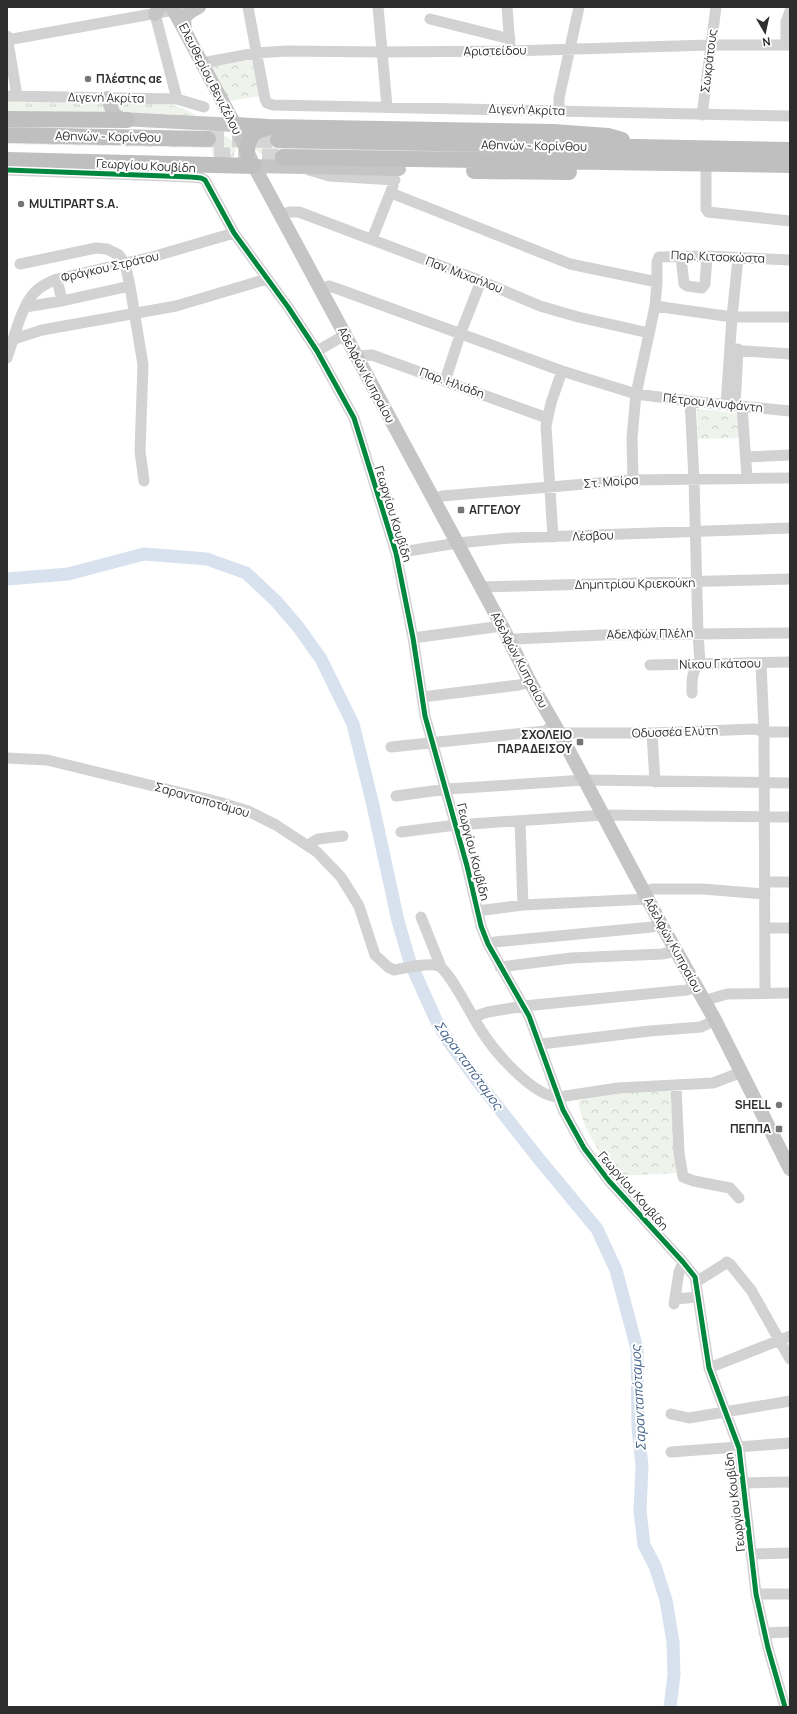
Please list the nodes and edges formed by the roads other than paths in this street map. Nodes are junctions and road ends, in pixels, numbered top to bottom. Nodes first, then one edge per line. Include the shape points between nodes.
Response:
1 (191, 7) edge
2 (199, 7) edge
3 (248, 7) edge
4 (378, 7) edge
5 (507, 7) edge
6 (579, 7) edge
7 (716, 7) edge
8 (165, 9) edge
9 (790, 11) edge
10 (430, 19) dead end
11 (185, 31) junction
12 (7, 39) edge
13 (510, 40) junction
14 (788, 45) edge
15 (710, 46) junction
16 (570, 49) junction
17 (511, 51) junction
18 (381, 52) junction
19 (256, 53) junction
20 (202, 63) junction
21 (12, 96) edge
22 (220, 96) junction
23 (108, 98) junction
24 (177, 99) junction
25 (387, 106) junction
26 (204, 108) dead end
27 (559, 111) junction
28 (702, 115) junction
29 (790, 116) edge
30 (7, 119) edge
31 (127, 120) junction
32 (204, 123) junction
33 (235, 125) junction
34 (273, 134) junction
35 (7, 135) edge
36 (208, 139) tunnel mouth
37 (7, 150) edge
38 (790, 150) edge
39 (247, 153) junction
40 (7, 160) edge
41 (219, 160) junction
42 (668, 163) junction
43 (291, 164) junction
44 (706, 164) junction
45 (790, 165) edge
46 (7, 170) edge
47 (397, 174) junction
48 (268, 191) junction
49 (391, 193) junction
50 (281, 214) junction
51 (790, 220) edge
52 (234, 233) junction
53 (372, 239) junction
54 (707, 256) junction
55 (682, 257) junction
56 (738, 258) junction
57 (790, 260) edge
58 (20, 264) dead end
59 (125, 264) junction
60 (57, 279) junction
61 (267, 279) junction
62 (481, 281) junction
63 (657, 282) junction
64 (130, 286) junction
65 (321, 289) junction
66 (62, 301) junction
67 (655, 306) junction
68 (26, 307) junction
69 (135, 314) junction
70 (732, 317) junction
71 (790, 317) edge
72 (461, 332) junction
73 (649, 333) junction
74 (345, 335) junction
75 (14, 340) junction
76 (734, 349) junction
77 (317, 351) junction
78 (790, 354) edge
79 (357, 356) junction
80 (7, 358) edge
81 (562, 370) junction
82 (446, 380) junction
83 (636, 394) junction
84 (690, 401) junction
85 (734, 405) junction
86 (790, 411) edge
87 (547, 418) junction
88 (790, 455) edge
89 (746, 457) junction
90 (747, 478) junction
91 (790, 478) edge
92 (694, 479) junction
93 (633, 480) junction
94 (144, 481) dead end
95 (550, 487) junction
96 (433, 499) junction
97 (790, 528) edge
98 (695, 532) junction
99 (553, 537) junction
100 (457, 543) junction
101 (396, 553) junction
102 (790, 579) edge
103 (697, 582) junction
104 (481, 587) junction
105 (502, 626) junction
106 (698, 633) junction
107 (790, 633) edge
108 (413, 638) junction
109 (510, 642) junction
110 (790, 662) edge
111 (700, 663) junction
112 (761, 663) junction
113 (650, 665) dead end
114 (530, 682) junction
115 (692, 694) dead end
116 (422, 697) junction
117 (557, 729) junction
118 (764, 732) junction
119 (790, 732) edge
120 (652, 734) junction
121 (432, 742) junction
122 (391, 747) dead end
123 (7, 758) edge
124 (585, 780) junction
125 (655, 782) junction
126 (764, 783) junction
127 (790, 783) edge
128 (446, 789) junction
129 (396, 796) dead end
130 (604, 815) junction
131 (765, 818) junction
132 (790, 818) edge
133 (520, 821) junction
134 (456, 825) junction
135 (401, 832) dead end
136 (343, 836) dead end
137 (308, 845) junction
138 (765, 882) junction
139 (790, 882) edge
140 (765, 894) junction
141 (646, 895) junction
142 (523, 905) junction
143 (477, 911) junction
144 (421, 917) dead end
145 (661, 924) junction
146 (765, 928) junction
147 (790, 928) edge
148 (488, 944) junction
149 (677, 951) junction
150 (441, 967) junction
151 (500, 967) junction
152 (696, 987) junction
153 (765, 992) junction
154 (790, 993) edge
155 (703, 1001) junction
156 (524, 1006) junction
157 (473, 1016) junction
158 (715, 1020) junction
159 (540, 1044) junction
160 (742, 1072) junction
161 (676, 1085) junction
162 (559, 1097) junction
163 (788, 1162) edge
164 (739, 1198) dead end
165 (683, 1262) junction
166 (696, 1282) junction
167 (698, 1297) junction
168 (790, 1336) edge
169 (779, 1341) junction
170 (790, 1359) edge
171 (708, 1368) junction
172 (790, 1401) edge
173 (726, 1412) junction
174 (671, 1414) dead end
175 (790, 1443) edge
176 (739, 1448) junction
177 (671, 1452) dead end
178 (790, 1482) edge
179 (744, 1483) junction
180 (790, 1553) edge
181 (751, 1554) junction
182 (756, 1594) junction
183 (790, 1594) edge
184 (790, 1632) edge
185 (764, 1633) junction
186 (785, 1707) edge

1 - 8 street
2 - 11 main road via 184,17
3 - 19 street
4 - 18 street
5 - 13 street
6 - 16 street
7 - 15 street, Σωκράτους
8 - 11 main road, Ελευθερίου Βενιζέλου
8 - 12 street
8 - 24 street
9 - 14 street via 786,22
10 - 13 street
11 - 20 main road, Ελευθερίου Βενιζέλου
12 - 21 street
13 - 17 street
14 - 15 street, Αριστείδου
15 - 16 street, Αριστείδου
15 - 28 street, Σωκράτους
16 - 17 street, Αριστείδου
16 - 27 street via 559,98
17 - 18 street, Αριστείδου
18 - 19 street, Αριστείδου via 315,50
18 - 25 street
19 - 20 street, Αριστείδου
19 - 25 street, Διγενή Ακρίτα via 268,103
20 - 22 main road, Ελευθερίου Βενιζέλου
21 - 23 street, Διγενή Ακρίτα
22 - 32 main road via 218,113
22 - 33 main road, Ελευθερίου Βενιζέλου
23 - 24 street, Διγενή Ακρίτα
23 - 31 main road via 116,117
24 - 26 street, Διγενή Ακρίτα
25 - 27 street, Διγενή Ακρίτα
27 - 28 street, Διγενή Ακρίτα
28 - 29 street, Διγενή Ακρίτα
30 - 31 highway
31 - 32 main road
32 - 33 main road
33 - 34 highway
33 - 39 main road, Ελευθερίου Βενιζέλου
34 - 38 highway via 552,132 608,136 657,148
34 - 39 highway via 256,130 247,144
35 - 36 highway, Αθηνών - Κορίνθου
37 - 41 highway, Αθηνών - Κορίνθου
39 - 41 highway
39 - 41 highway via 234,160
39 - 43 main road
39 - 48 main road, Αδελφών Κυπραίου
40 - 41 highway
42 - 43 highway, Αθηνών - Κορίνθου
42 - 44 highway, Αθηνών - Κορίνθου
42 - 47 highway via 624,170
43 - 47 main road
43 - 48 main road via 272,177
44 - 45 highway, Αθηνών - Κορίνθου
44 - 51 street via 708,212
46 - 52 street, Γεωργίου Κουβίδη via 201,178 210,187
47 - 49 street
48 - 50 main road, Αδελφών Κυπραίου
49 - 53 street
49 - 63 street via 570,264
50 - 53 street, Παν. Μιχαήλου via 299,212
50 - 65 main road, Αδελφών Κυπραίου
52 - 59 street, Φράγκου Στράτου
52 - 61 street, Γεωργίου Κουβίδη
53 - 62 street, Παν. Μιχαήλου
54 - 55 street, Παρ. Κιτσοκώστα
54 - 55 street via 705,284 702,288 684,284
54 - 56 street, Παρ. Κιτσοκώστα
55 - 63 street, Παρ. Κιτσοκώστα via 659,257
56 - 57 street, Παρ. Κιτσοκώστα
56 - 70 street
58 - 59 street via 96,248 107,249 119,255
59 - 60 street, Φράγκου Στράτου
59 - 64 street
60 - 66 street
60 - 68 street, Φράγκου Στράτου via 36,292
61 - 69 street via 203,299
61 - 77 street, Γεωργίου Κουβίδη
62 - 72 street
62 - 73 street, Παν. Μιχαήλου via 540,306
63 - 67 street
64 - 66 street
64 - 69 street
65 - 72 street, Πέτρου Ανυφάντη via 334,287
65 - 74 main road, Αδελφών Κυπραίου
66 - 68 street
67 - 70 street
67 - 73 street
68 - 75 street, Φράγκου Στράτου
69 - 75 street via 42,330
69 - 94 street via 143,365 140,451
70 - 71 street
70 - 76 street
72 - 81 street, Πέτρου Ανυφάντη
72 - 82 street
73 - 83 street
74 - 77 street
74 - 79 main road, Αδελφών Κυπραίου
75 - 80 street, Φράγκου Στράτου
76 - 78 street
76 - 85 street
77 - 101 street, Γεωργίου Κουβίδη via 354,418
79 - 82 street, Παρ. Ηλιάδη via 372,354
79 - 96 main road, Αδελφών Κυπραίου
81 - 83 street, Πέτρου Ανυφάντη
81 - 87 street
82 - 87 street, Παρ. Ηλιάδη
83 - 84 street, Πέτρου Ανυφάντη
83 - 93 street via 632,438
84 - 85 street, Πέτρου Ανυφάντη
84 - 92 street
85 - 86 street, Πέτρου Ανυφάντη
85 - 89 street
87 - 95 street
88 - 89 street
89 - 90 street
90 - 91 street, Στ. Μοίρα
90 - 92 street, Στ. Μοίρα
92 - 93 street, Στ. Μοίρα
92 - 98 street
93 - 95 street, Στ. Μοίρα
95 - 96 street, Στ. Μοίρα via 442,496
95 - 99 street
96 - 100 main road, Αδελφών Κυπραίου
97 - 98 street, Λέσβου
98 - 99 street, Λέσβου
98 - 103 street
99 - 100 street, Λέσβου
100 - 101 street, Λέσβου
100 - 104 main road, Αδελφών Κυπραίου
101 - 108 street, Γεωργίου Κουβίδη
102 - 103 street, Δημητρίου Κριεκούκη
103 - 104 street, Δημητρίου Κριεκούκη
103 - 106 street
104 - 105 main road, Αδελφών Κυπραίου
105 - 108 street
105 - 109 main road, Αδελφών Κυπραίου
106 - 107 street, Αδελφών Πλέλη
106 - 109 street, Αδελφών Πλέλη via 515,639
106 - 111 street
108 - 116 street, Γεωργίου Κουβίδη
109 - 114 main road, Αδελφών Κυπραίου
110 - 112 street, Νίκου Γκάτσου
111 - 112 street, Νίκου Γκάτσου
111 - 113 street, Νίκου Γκάτσου
111 - 115 street via 695,667 692,676
112 - 118 street
114 - 116 street
114 - 117 main road, Αδελφών Κυπραίου
116 - 121 street, Γεωργίου Κουβίδη
117 - 120 street, Οδυσσέα Ελύτη via 566,733
117 - 121 street
117 - 124 main road, Αδελφών Κυπραίου
118 - 119 street, Οδυσσέα Ελύτη
118 - 120 street, Οδυσσέα Ελύτη via 755,729
118 - 126 street
120 - 125 street
121 - 122 street
121 - 128 street, Γεωργίου Κουβίδη
123 - 137 street, Σαρανταποτάμου via 47,760 220,802 262,818
124 - 125 street
124 - 128 street
124 - 130 main road, Αδελφών Κυπραίου
125 - 126 street
126 - 127 street
126 - 131 street
128 - 129 street
128 - 134 street, Γεωργίου Κουβίδη
130 - 131 street
130 - 133 street
130 - 141 main road, Αδελφών Κυπραίου
131 - 132 street
131 - 138 street
133 - 134 street
133 - 142 street
134 - 135 street
134 - 143 street, Γεωργίου Κουβίδη
136 - 137 street via 318,839
137 - 150 street, Σαρανταποτάμου via 333,868 347,886 361,911 375,955 388,967 394,970 434,965
138 - 139 street
138 - 140 street
140 - 141 street via 703,889 652,889
140 - 146 street
141 - 142 street
141 - 145 main road, Αδελφών Κυπραίου
142 - 143 street
143 - 148 street, Γεωργίου Κουβίδη
144 - 150 street
145 - 148 street
145 - 149 main road, Αδελφών Κυπραίου
146 - 147 street
146 - 153 street
148 - 151 street, Γεωργίου Κουβίδη
149 - 151 street via 662,954 571,958
149 - 152 main road, Αδελφών Κυπραίου
150 - 157 street
151 - 156 street, Γεωργίου Κουβίδη
152 - 155 main road, Αδελφών Κυπραίου
152 - 156 street
153 - 154 street
153 - 155 street via 727,994
155 - 158 main road, Αδελφών Κυπραίου
156 - 157 street
156 - 159 street, Γεωργίου Κουβίδη
157 - 162 street via 488,1041 514,1069 538,1090 552,1097
158 - 159 street via 701,1027
158 - 160 main road, Αδελφών Κυπραίου
159 - 162 street, Γεωργίου Κουβίδη
160 - 161 street via 713,1083
160 - 163 main road, Αδελφών Κυπραίου
161 - 162 street via 618,1088
161 - 164 street via 683,1178 730,1188
162 - 165 street, Γεωργίου Κουβίδη via 563,1110 584,1148 609,1181
165 - 166 street, Γεωργίου Κουβίδη
165 - 167 street via 674,1301
166 - 167 street, Γεωργίου Κουβίδη
166 - 169 street via 723,1264 730,1264 751,1290
167 - 171 street, Γεωργίου Κουβίδη
168 - 169 street
169 - 170 street
169 - 171 street
171 - 173 street, Γεωργίου Κουβίδη
172 - 173 street
173 - 174 street via 689,1418
173 - 176 street, Γεωργίου Κουβίδη
175 - 176 street
176 - 177 street
176 - 179 street, Γεωργίου Κουβίδη
178 - 179 street
179 - 181 street, Γεωργίου Κουβίδη
180 - 181 street
181 - 182 street, Γεωργίου Κουβίδη
182 - 183 street
182 - 185 street, Γεωργίου Κουβίδη
184 - 185 street
185 - 186 street, Γεωργίου Κουβίδη

